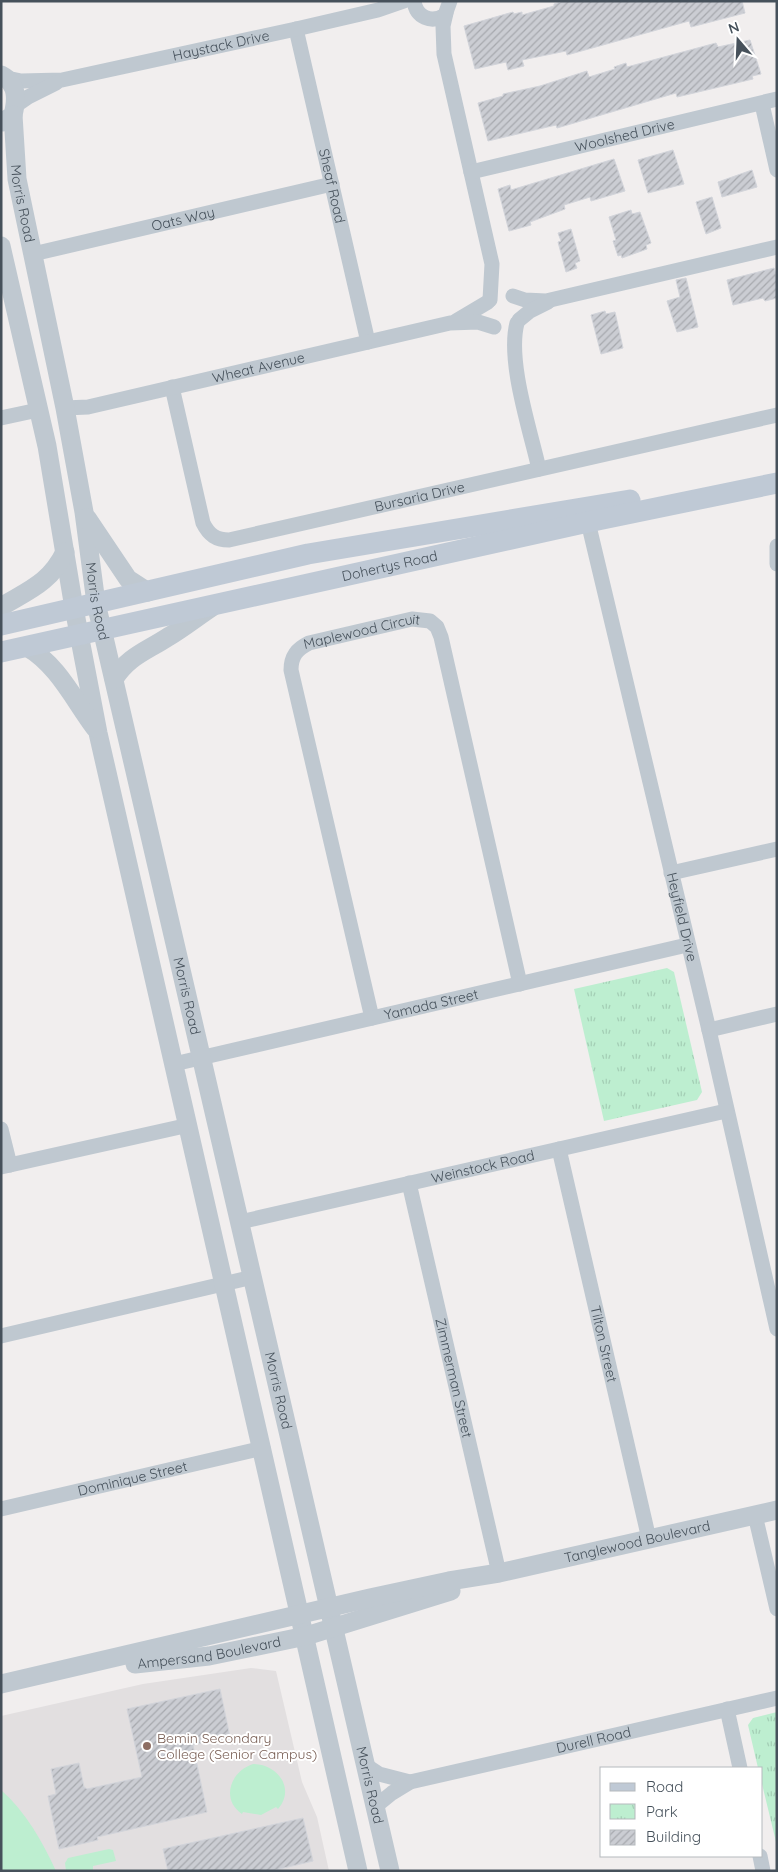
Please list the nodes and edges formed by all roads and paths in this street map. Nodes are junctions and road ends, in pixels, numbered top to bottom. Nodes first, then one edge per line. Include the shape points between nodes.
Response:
1 (404, 1) edge
2 (414, 1) edge
3 (463, 1) edge
4 (448, 8) edge
5 (378, 10) junction
6 (425, 18) junction
7 (296, 29) junction
8 (444, 54) junction
9 (4, 77) edge
10 (62, 80) junction
11 (777, 100) edge
12 (762, 104) junction
13 (10, 115) edge
14 (777, 170) edge
15 (471, 172) junction
16 (332, 184) junction
17 (777, 247) edge
18 (2, 253) edge
19 (33, 254) junction
20 (492, 264) junction
21 (512, 295) junction
22 (552, 300) junction
23 (489, 301) junction
24 (518, 322) junction
25 (450, 323) junction
26 (496, 328) junction
27 (368, 342) junction
28 (516, 364) junction
29 (172, 387) junction
30 (66, 408) junction
31 (38, 410) junction
32 (777, 415) edge
33 (1, 418) edge
34 (539, 468) junction
35 (777, 479) edge
36 (777, 483) edge
37 (84, 512) junction
38 (586, 515) junction
39 (777, 546) edge
40 (65, 552) junction
41 (777, 564) edge
42 (148, 592) junction
43 (96, 603) junction
44 (214, 606) junction
45 (1, 607) edge
46 (74, 608) junction
47 (1, 626) edge
48 (102, 629) junction
49 (79, 634) junction
50 (27, 647) junction
51 (1, 652) edge
52 (114, 679) junction
53 (98, 733) junction
54 (777, 849) edge
55 (672, 873) junction
56 (688, 944) junction
57 (520, 984) junction
58 (777, 1014) edge
59 (372, 1018) junction
60 (709, 1030) junction
61 (202, 1057) junction
62 (174, 1064) junction
63 (726, 1111) junction
64 (188, 1125) junction
65 (1, 1129) edge
66 (559, 1149) junction
67 (5, 1166) edge
68 (409, 1183) junction
69 (240, 1222) junction
70 (253, 1277) junction
71 (225, 1284) junction
72 (773, 1291) edge
73 (777, 1328) edge
74 (1, 1336) edge
75 (263, 1448) junction
76 (1, 1509) edge
77 (777, 1510) edge
78 (754, 1515) junction
79 (649, 1539) junction
80 (499, 1573) junction
81 (331, 1608) junction
82 (777, 1609) edge
83 (301, 1615) junction
84 (335, 1627) junction
85 (306, 1636) junction
86 (81, 1667) junction
87 (1, 1684) edge
88 (777, 1698) edge
89 (727, 1710) junction
90 (367, 1766) junction
91 (740, 1767) edge
92 (410, 1782) junction
93 (376, 1806) junction
94 (760, 1857) edge
95 (358, 1871) edge
96 (390, 1871) edge
97 (763, 1871) edge

1 - 5 street, Haystack Drive
2 - 6 street via 416,9
3 - 4 street
4 - 6 street via 440,18
4 - 8 street via 443,26
5 - 6 street, Haystack Drive via 395,10
5 - 7 street, Haystack Drive
6 - 8 street
7 - 10 street, Haystack Drive
7 - 16 street, Sheaf Road
8 - 15 street
9 - 10 street, Haystack Drive via 21,81
9 - 13 street, Morris Road via 15,92
10 - 13 street, Haystack Drive via 28,97
11 - 12 street, Woolshed Drive
12 - 14 street
12 - 15 street, Woolshed Drive
13 - 19 street, Morris Road via 17,179
15 - 20 street
16 - 19 street, Oats Way
16 - 27 street, Sheaf Road
17 - 22 street
18 - 31 street, Morris Road
19 - 30 street, Morris Road
20 - 21 street
20 - 23 street
21 - 22 street via 536,302
21 - 23 street via 502,294
21 - 24 street via 522,310
22 - 24 street via 530,311
23 - 25 street, Wheat Avenue
23 - 26 street via 486,313 490,324
24 - 26 street via 511,328
24 - 28 street via 514,346
25 - 26 street, Wheat Avenue via 478,322
25 - 27 street, Wheat Avenue
26 - 28 street
27 - 29 street, Wheat Avenue
28 - 34 street
29 - 30 street, Wheat Avenue via 88,407
29 - 34 street, Bursaria Drive via 203,523 213,537 221,540
30 - 31 street
30 - 37 street, Morris Road
31 - 33 street
31 - 40 street, Morris Road
32 - 34 street, Bursaria Drive
35 - 38 main road, Dohertys Road
36 - 38 main road, Dohertys Road
37 - 42 street via 128,579
37 - 43 street, Morris Road
38 - 42 main road, Dohertys Road via 308,554
38 - 44 main road, Dohertys Road
38 - 55 street, Heyfield Drive
39 - 41 street
40 - 45 street via 58,567 41,584
40 - 46 street, Morris Road
42 - 43 main road, Dohertys Road
43 - 46 main road, Dohertys Road
43 - 48 street, Morris Road
44 - 48 main road, Dohertys Road
44 - 52 street via 167,638 136,654
46 - 47 main road, Dohertys Road
46 - 49 street, Morris Road
48 - 49 main road, Dohertys Road
48 - 52 street, Morris Road
49 - 50 main road, Dohertys Road
49 - 53 street, Morris Road
50 - 51 main road, Dohertys Road
50 - 53 street via 54,667
52 - 61 street, Morris Road
53 - 62 street, Morris Road
54 - 55 street
55 - 56 street, Heyfield Drive
56 - 57 street, Yamada Street
56 - 60 street, Heyfield Drive
57 - 59 street, Yamada Street
57 - 59 street, Maplewood Circuit via 437,627 430,621 412,619 309,642 294,654 291,670
58 - 60 street
59 - 61 street, Yamada Street
60 - 63 street, Heyfield Drive
61 - 62 street, Yamada Street
61 - 69 street, Morris Road
62 - 64 street, Morris Road
63 - 66 street, Weinstock Road
63 - 72 street, Heyfield Drive
64 - 67 street
64 - 71 street, Morris Road
65 - 67 street
66 - 68 street, Weinstock Road
66 - 79 street, Tilton Street
68 - 69 street, Weinstock Road
68 - 80 street, Zimmerman Street
69 - 70 street, Morris Road
70 - 71 street
70 - 81 street, Morris Road
71 - 74 street
71 - 75 street, Morris Road
72 - 73 street, Heyfield Drive
75 - 76 street, Dominique Street
75 - 83 street, Morris Road
77 - 78 street, Tanglewood Boulevard
78 - 79 street, Tanglewood Boulevard
78 - 82 street
79 - 80 street, Tanglewood Boulevard
80 - 81 street, Tanglewood Boulevard via 448,1581
80 - 84 street, Tanglewood Boulevard
81 - 83 street, Tanglewood Boulevard
81 - 84 street, Morris Road
83 - 85 street, Morris Road
83 - 86 street, Ampersand Boulevard
84 - 85 street, Tanglewood Boulevard
84 - 90 street, Morris Road
85 - 86 street, Ampersand Boulevard via 209,1656
85 - 95 street, Morris Road
86 - 87 street, Ampersand Boulevard
88 - 89 street, Durell Road
89 - 91 street
89 - 92 street, Durell Road
90 - 92 street, Durell Road via 379,1774
90 - 93 street, Morris Road
92 - 93 street, Durell Road
93 - 96 street, Morris Road
94 - 97 street

